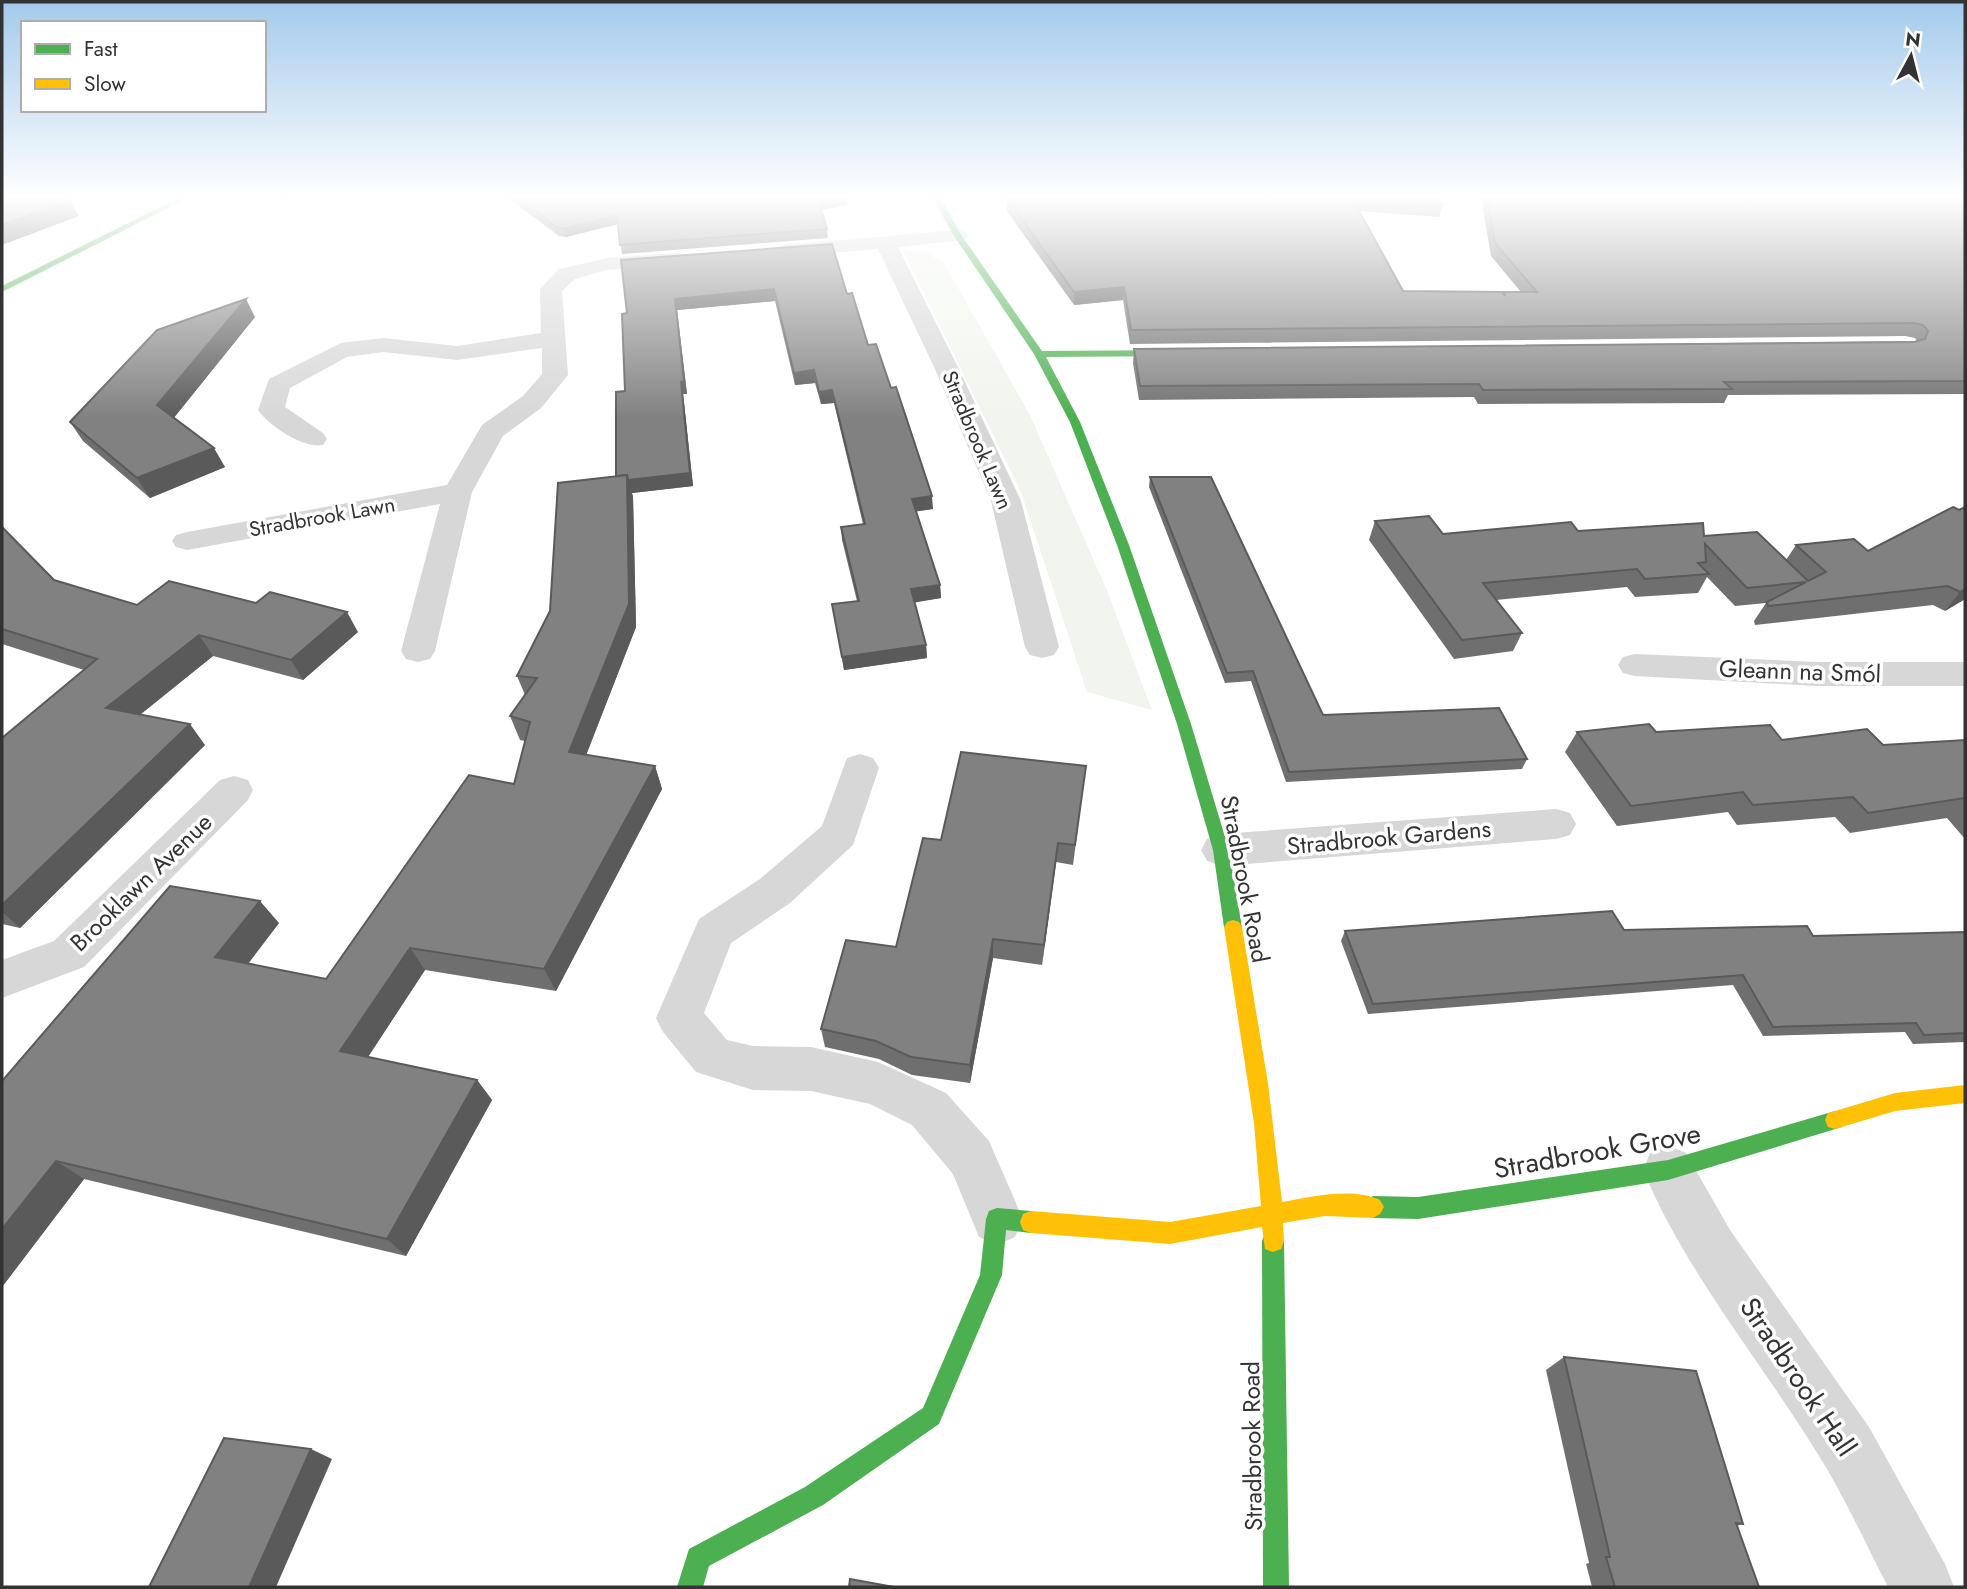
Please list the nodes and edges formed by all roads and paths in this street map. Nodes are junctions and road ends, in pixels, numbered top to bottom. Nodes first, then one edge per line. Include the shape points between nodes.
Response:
1 (38, 271) edge
2 (578, 271) edge
3 (899, 271) edge
4 (982, 271) edge
5 (2, 289) edge
6 (552, 339) junction
7 (1205, 352) edge
8 (1039, 354) junction
9 (313, 439) dead end
10 (458, 492) junction
11 (187, 541) dead end
12 (1042, 647) dead end
13 (418, 651) dead end
14 (1635, 664) dead end
15 (1965, 674) edge
16 (860, 768) dead end
17 (234, 790) dead end
18 (1556, 824) dead end
19 (1221, 850) junction
20 (2, 979) edge
21 (1965, 1094) edge
22 (1668, 1170) junction
23 (1273, 1213) junction
24 (997, 1219) junction
25 (690, 1587) edge
26 (1276, 1587) edge
27 (1922, 1587) edge

1 - 5 main road
2 - 6 street via 567,274 551,289
3 - 12 street, Stradbrook Lawn via 1006,501
4 - 8 main road, Stradbrook Road
6 - 9 street via 457,353 383,345 341,351 278,384 271,410
6 - 10 street via 555,375 531,402 492,430
7 - 8 main road
8 - 19 main road, Stradbrook Road via 1074,422 1119,535 1184,724
10 - 11 street, Stradbrook Lawn
10 - 13 street
14 - 15 street, Gleann na Smól via 1817,674
16 - 24 street via 839,834 775,891 714,932 679,1018 713,1057 753,1068 811,1069 878,1084 929,1108 971,1158
17 - 20 street, Brooklawn Avenue via 69,954
18 - 19 street, Stradbrook Gardens
19 - 23 main road, Stradbrook Road
21 - 22 main road, Stradbrook Grove via 1895,1102
22 - 23 main road, Stradbrook Grove via 1418,1208 1325,1205
22 - 27 street, Stradbrook Hall via 1711,1249 1849,1448
23 - 24 main road, Stradbrook Grove via 1170,1233
23 - 26 main road, Stradbrook Road
24 - 25 main road via 991,1275 931,1416 814,1496 698,1558

